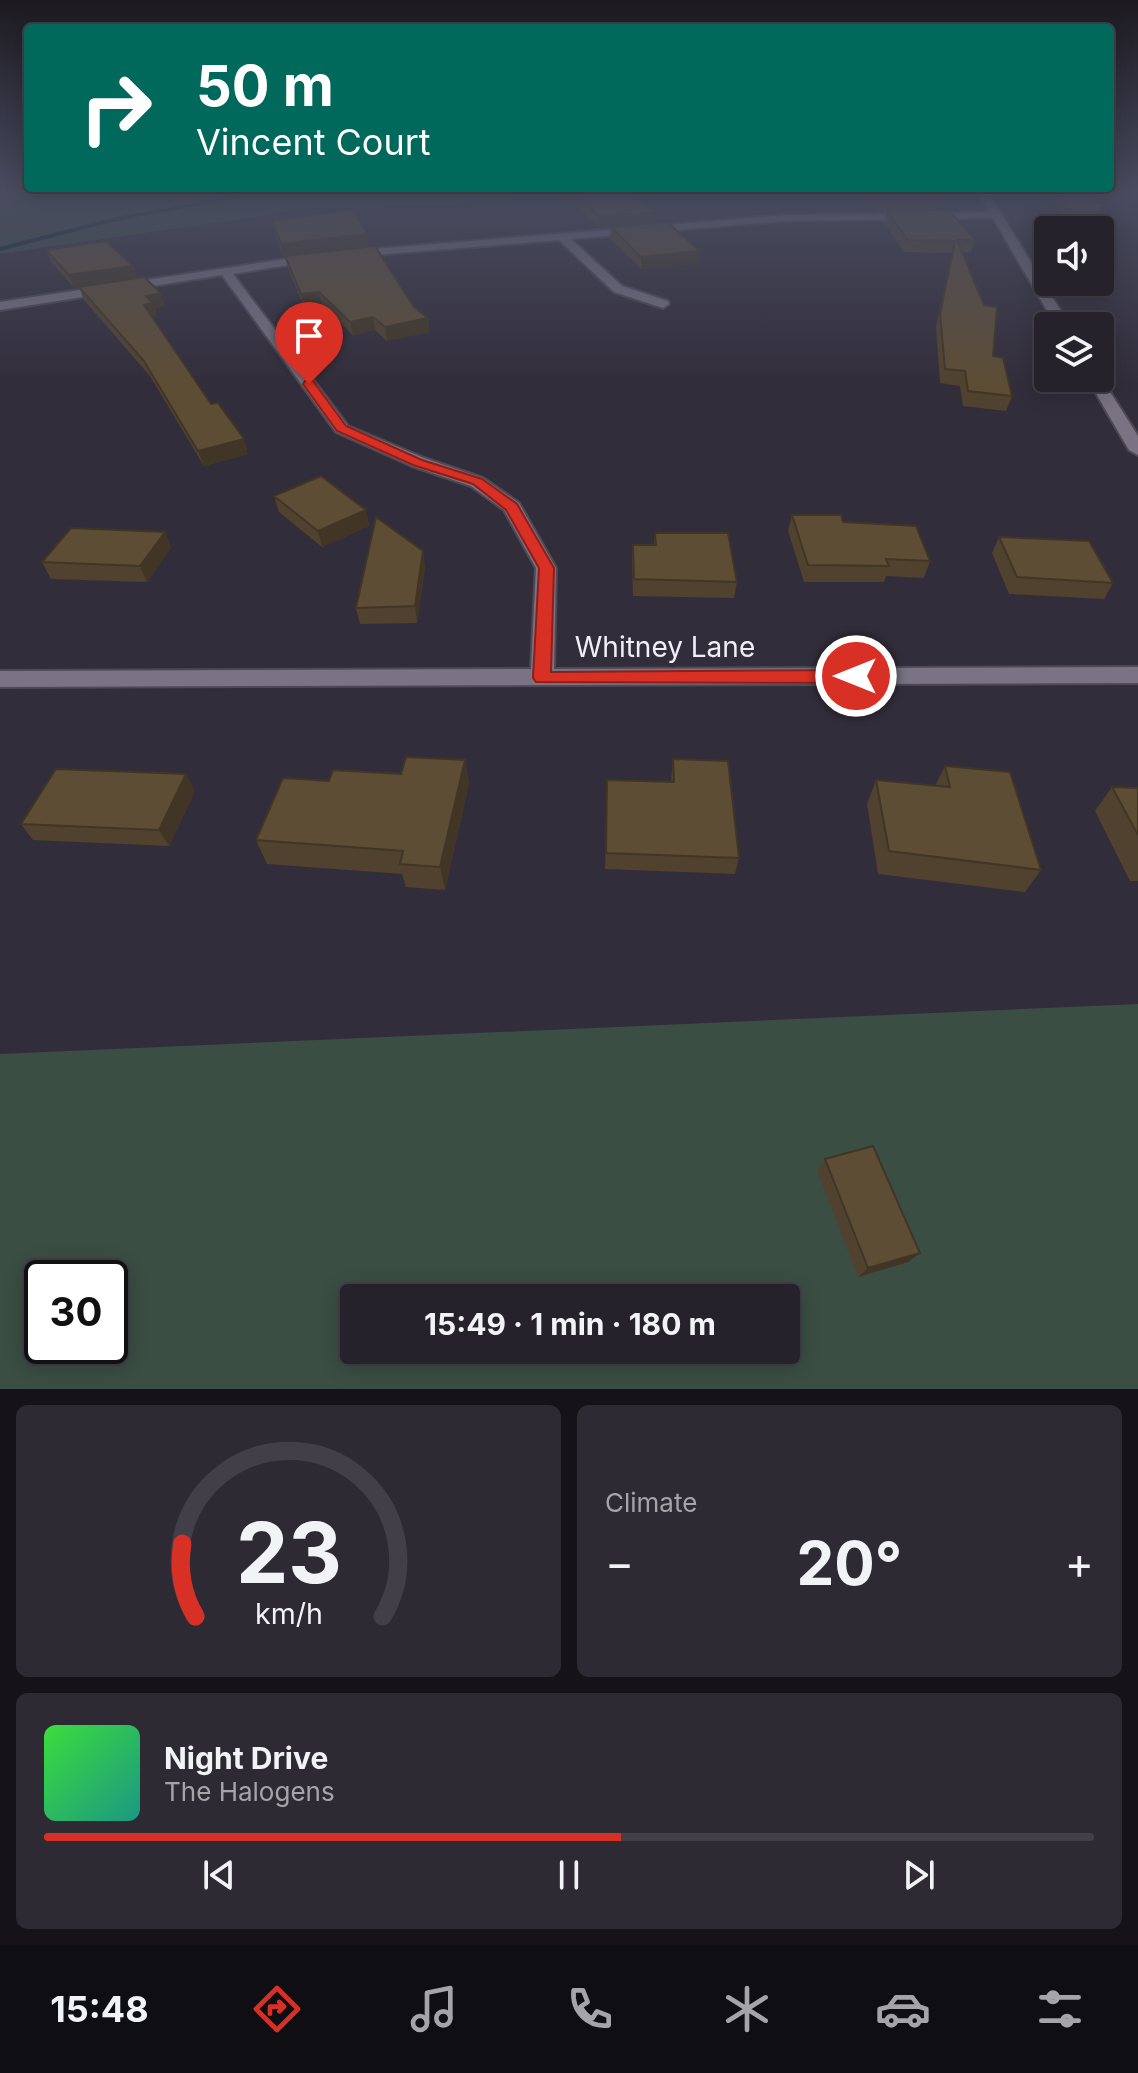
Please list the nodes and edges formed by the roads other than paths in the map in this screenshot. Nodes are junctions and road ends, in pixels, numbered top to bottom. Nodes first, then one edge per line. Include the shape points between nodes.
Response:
1 (320, 257) edge
2 (583, 257) edge
3 (1021, 257) edge
4 (226, 272) junction
5 (663, 304) dead end
6 (0, 306) edge
7 (1054, 312) edge
8 (1103, 392) edge
9 (1138, 450) edge
10 (1138, 675) edge
11 (542, 678) junction
12 (0, 679) edge

1 - 4 street
2 - 5 street via 618,289
3 - 7 street
4 - 6 street
4 - 11 street via 342,429 477,482 512,507 546,568
8 - 9 street
10 - 11 street, Whitney Lane
11 - 12 street, Whitney Lane

